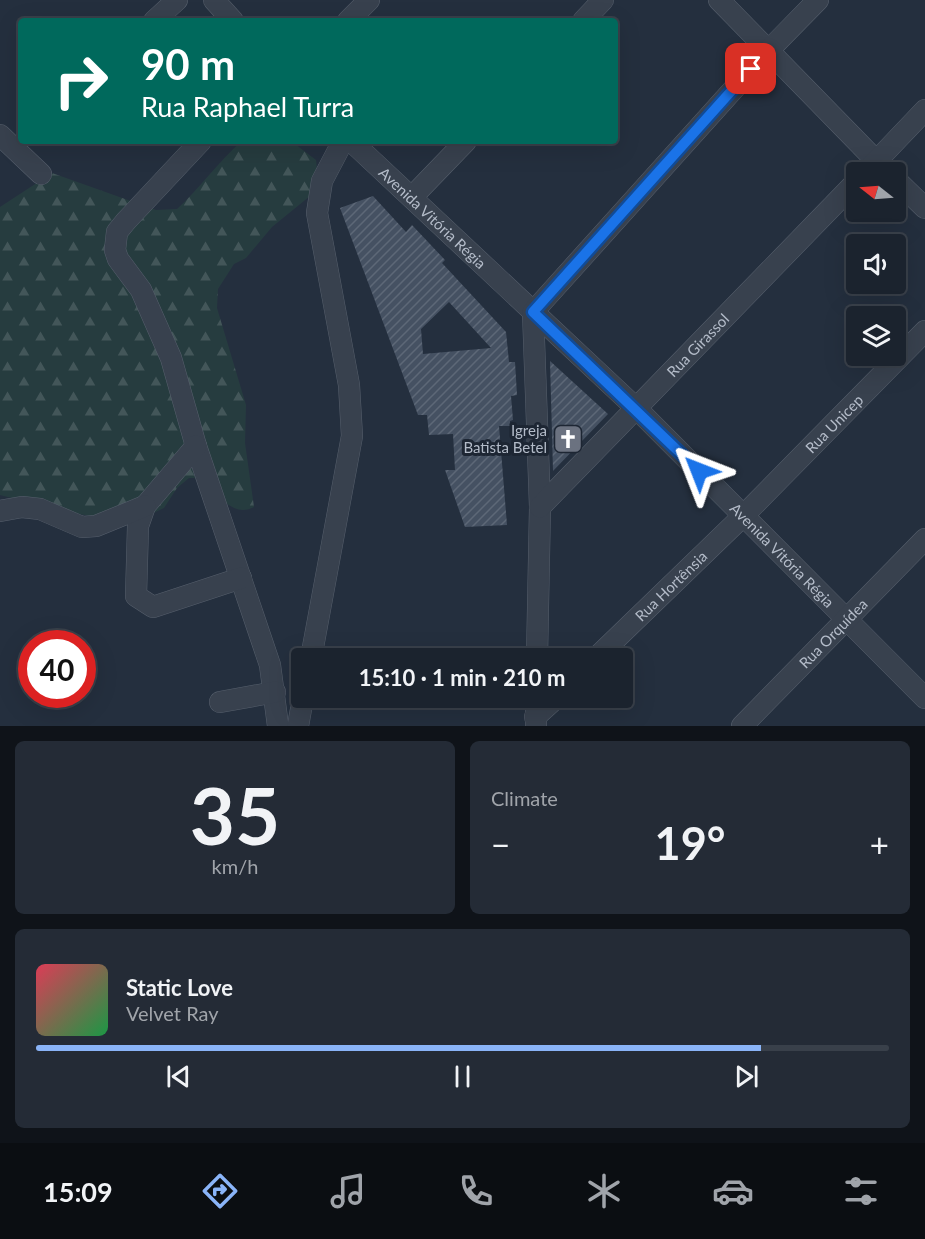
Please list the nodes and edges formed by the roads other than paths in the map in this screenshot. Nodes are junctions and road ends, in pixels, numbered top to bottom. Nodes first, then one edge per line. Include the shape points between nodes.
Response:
1 (177, 0) edge
2 (214, 0) edge
3 (369, 0) edge
4 (603, 0) edge
5 (719, 0) edge
6 (818, 0) edge
7 (157, 18) edge
8 (230, 18) edge
9 (351, 18) edge
10 (586, 18) edge
11 (767, 52) junction
12 (925, 110) edge
13 (13, 142) edge
14 (198, 144) edge
15 (341, 144) edge
16 (354, 144) edge
17 (463, 144) edge
18 (869, 162) edge
19 (882, 162) edge
20 (41, 174) dead end
21 (906, 190) edge
22 (846, 192) edge
23 (412, 197) junction
24 (925, 208) edge
25 (533, 312) junction
26 (925, 331) edge
27 (637, 409) junction
28 (196, 446) junction
29 (145, 506) junction
30 (540, 507) junction
31 (0, 511) edge
32 (744, 515) junction
33 (925, 539) edge
34 (241, 578) junction
35 (845, 619) junction
36 (313, 648) edge
37 (537, 648) edge
38 (606, 648) edge
39 (275, 692) junction
40 (925, 698) edge
41 (220, 702) dead end
42 (301, 708) edge
43 (278, 726) edge
44 (298, 726) edge
45 (742, 726) edge

1 - 7 street
2 - 8 street
3 - 9 street
4 - 10 street
5 - 11 street
6 - 11 street
11 - 18 street
11 - 25 street
12 - 19 street
13 - 20 street
14 - 28 street via 126,221 114,241 118,259 141,290 171,358
15 - 36 street via 322,181 317,213 349,385 352,436
16 - 23 street, Avenida Vitória Régia
17 - 23 street
21 - 24 street
22 - 27 street, Rua Girassol
23 - 25 street, Avenida Vitória Régia
25 - 27 street, Avenida Vitória Régia
25 - 30 street
26 - 32 street, Rua Unicep
27 - 30 street, Rua Girassol
27 - 32 street, Avenida Vitória Régia
28 - 29 street
28 - 34 street
29 - 31 street via 96,526 82,526 40,508
29 - 34 street via 138,526 136,596 147,605 161,606
30 - 37 street
32 - 35 street, Avenida Vitória Régia
32 - 38 street, Rua Hortênsia
33 - 35 street, Rua Orquídea
34 - 39 street
35 - 40 street, Avenida Vitória Régia
35 - 45 street, Rua Orquídea
39 - 41 street
39 - 43 street
42 - 44 street

